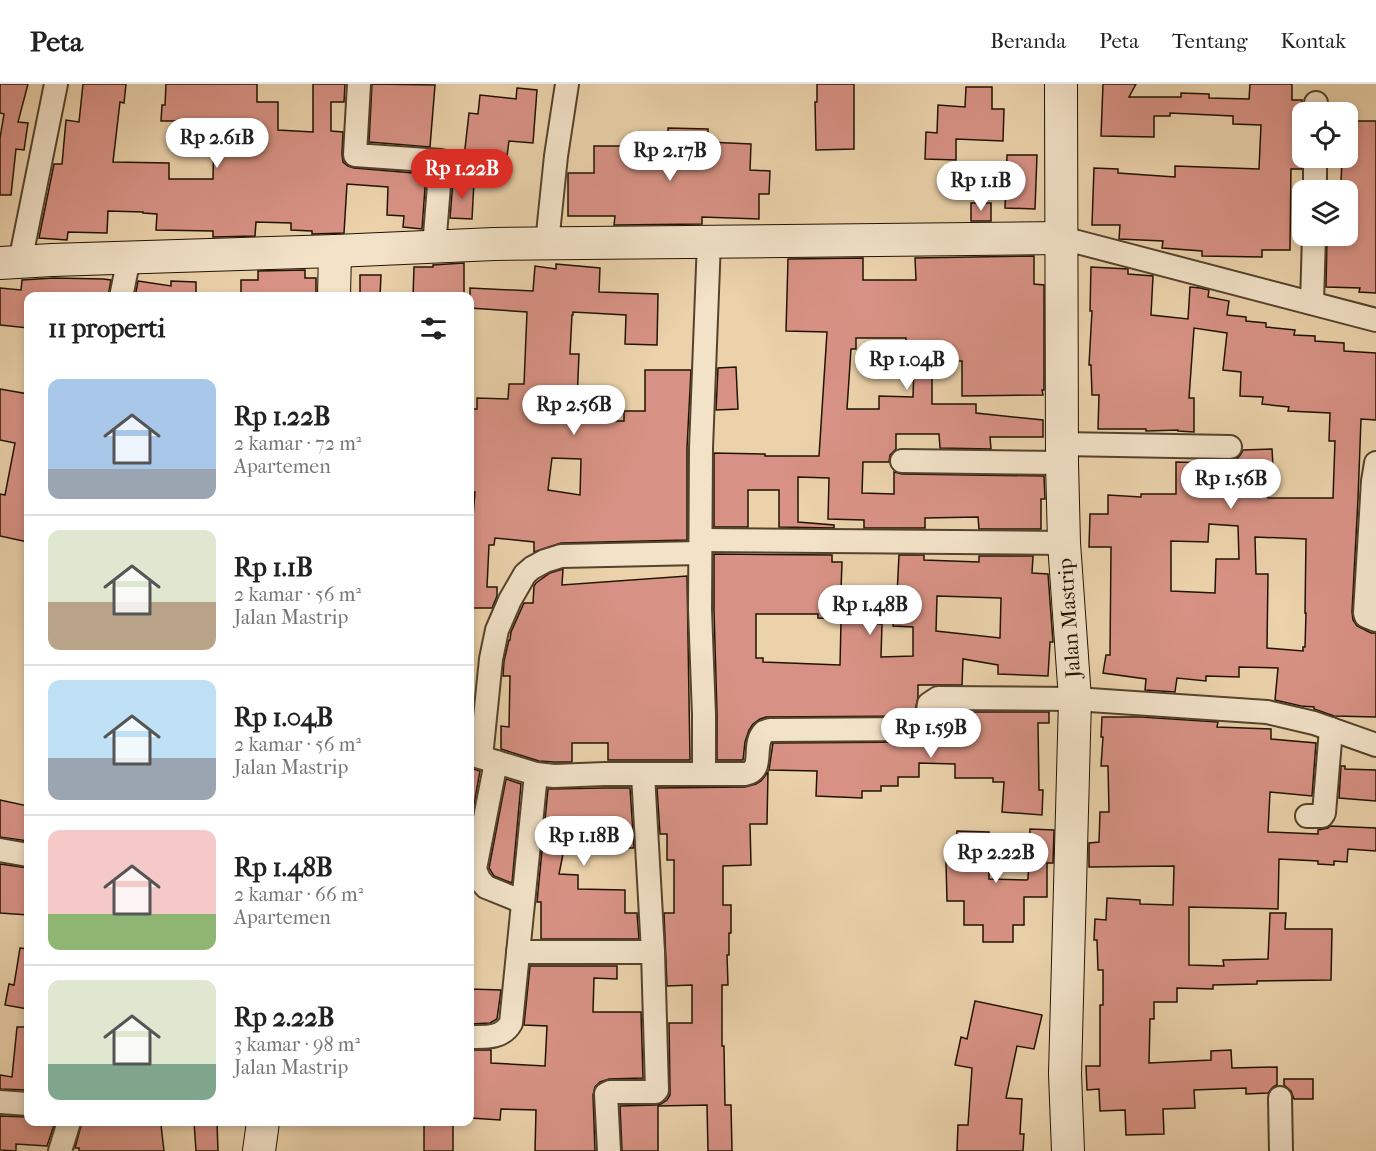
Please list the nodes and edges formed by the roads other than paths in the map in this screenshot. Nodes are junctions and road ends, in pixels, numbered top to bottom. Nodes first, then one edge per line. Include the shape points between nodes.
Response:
1 (56, 84) edge
2 (359, 84) edge
3 (567, 84) edge
4 (1061, 84) edge
5 (1062, 238) junction
6 (709, 241) junction
7 (547, 243) junction
8 (1314, 246) edge
9 (434, 247) junction
10 (335, 251) junction
11 (129, 258) junction
12 (10, 263) edge
13 (122, 292) edge
14 (334, 292) edge
15 (1312, 303) junction
16 (1376, 320) edge
17 (1230, 447) dead end
18 (1062, 454) junction
19 (902, 461) dead end
20 (1376, 463) edge
21 (1064, 543) junction
22 (701, 546) junction
23 (1376, 620) edge
24 (1075, 699) junction
25 (1331, 729) junction
26 (1376, 745) edge
27 (482, 758) edge
28 (704, 773) junction
29 (537, 774) junction
30 (643, 774) junction
31 (1307, 816) dead end
32 (0, 850) edge
33 (24, 854) edge
34 (523, 902) junction
35 (518, 952) junction
36 (652, 952) junction
37 (474, 1037) edge
38 (1280, 1098) dead end
39 (0, 1102) edge
40 (24, 1104) edge
41 (68, 1126) edge
42 (262, 1126) edge
43 (60, 1151) edge
44 (259, 1151) edge
45 (609, 1151) edge
46 (1068, 1151) edge
47 (1281, 1151) edge

1 - 12 street
2 - 9 street via 355,155 441,161
3 - 7 street
4 - 5 street, Jalan Mastrip
5 - 6 street
5 - 15 street
5 - 18 street, Jalan Mastrip
6 - 7 street
6 - 22 street
7 - 9 street
8 - 15 street
9 - 10 street
10 - 11 street
10 - 14 street
11 - 12 street
11 - 13 street
15 - 16 street
17 - 18 street
18 - 19 street
18 - 21 street, Jalan Mastrip
20 - 23 street via 1365,614
21 - 22 street
21 - 24 street, Jalan Mastrip
22 - 27 street via 561,556 532,567 510,600 497,630
22 - 28 street
24 - 25 street via 1268,712
24 - 28 street via 938,698 929,704 924,727 915,730 771,730 758,740 757,765 750,773
24 - 46 street, Jalan Mastrip via 1065,1074
25 - 26 street
25 - 31 street via 1324,813
27 - 29 street
27 - 34 street via 475,869 486,887
28 - 30 street
29 - 30 street
29 - 34 street
30 - 36 street
32 - 33 street
34 - 35 street
35 - 36 street
35 - 37 street via 508,1028 489,1037
36 - 45 street via 657,1090 606,1094
38 - 47 street
39 - 40 street
41 - 43 street
42 - 44 street

